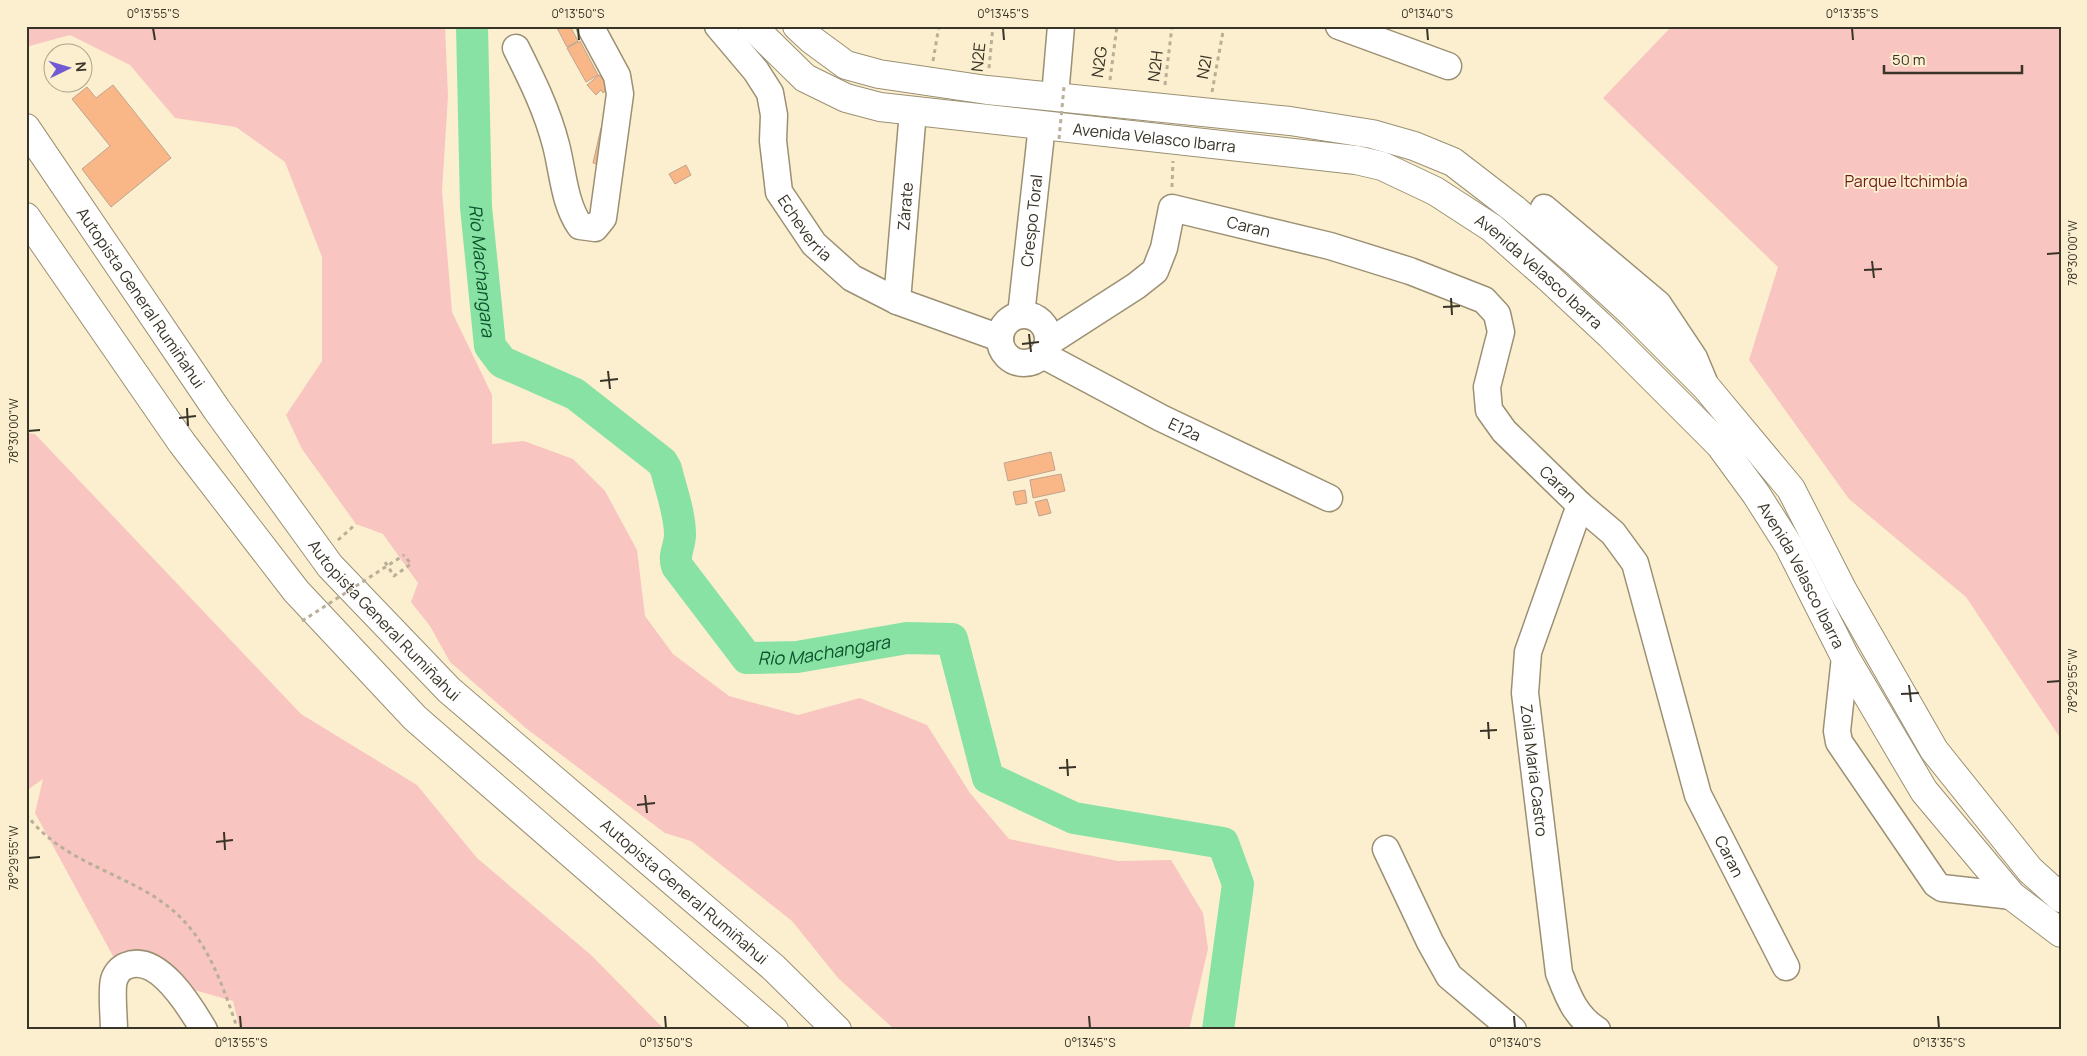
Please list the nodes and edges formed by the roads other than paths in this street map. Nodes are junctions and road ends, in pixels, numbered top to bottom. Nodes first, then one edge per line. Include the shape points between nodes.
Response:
1 (590, 26) edge
2 (718, 26) edge
3 (752, 26) edge
4 (797, 26) edge
5 (1062, 26) edge
6 (1339, 26) edge
7 (516, 48) dead end
8 (1448, 66) dead end
9 (1059, 92) junction
10 (913, 111) junction
11 (26, 128) edge
12 (1051, 132) junction
13 (1544, 208) dead end
14 (26, 217) edge
15 (897, 301) junction
16 (1021, 315) junction
17 (1000, 338) junction
18 (1046, 349) junction
19 (1706, 387) junction
20 (1329, 498) dead end
21 (1580, 505) junction
22 (1843, 591) junction
23 (1822, 611) junction
24 (1845, 657) junction
25 (1386, 849) dead end
26 (2012, 896) junction
27 (2061, 898) edge
28 (2061, 933) edge
29 (1786, 967) dead end
30 (114, 1030) edge
31 (204, 1030) edge
32 (774, 1030) edge
33 (837, 1030) edge
34 (1513, 1030) edge
35 (1597, 1030) edge

1 - 7 street via 617,76 620,94 603,218 595,228 580,226 572,215 545,107
2 - 15 street, Echeverria via 770,93 779,192 814,244 852,278
3 - 10 main road, Avenida Velasco Ibarra via 805,78 846,98
4 - 9 main road, Avenida Velasco Ibarra via 846,65 879,74 987,90
5 - 9 street
6 - 8 street
9 - 19 main road, Avenida Velasco Ibarra via 1107,102 1290,121 1372,134 1453,162 1574,260 1634,314
10 - 12 main road, Avenida Velasco Ibarra
10 - 15 street, Zárate
11 - 33 main road, Autopista General Rumiñahui via 217,410 330,566 449,690 774,968
12 - 16 street, Crespo Toral
12 - 23 main road, Avenida Velasco Ibarra via 1173,138 1356,160 1382,166 1435,191 1492,228 1571,298 1720,445 1790,546
13 - 19 street via 1658,304 1694,358
14 - 32 main road via 182,444 296,591 414,718
15 - 17 street, Echeverria
16 - 17 street via 1006,322
16 - 18 street via 1036,317 1046,328
17 - 18 street via 1005,354 1020,363 1036,360
18 - 20 street, E12a via 1161,418
18 - 21 street, Caran via 1155,271 1164,248 1172,208 1330,246 1410,270 1484,300 1497,314 1501,332 1487,387 1489,410 1504,431
19 - 22 main road, Avenida Velasco Ibarra via 1791,489
21 - 29 street, Caran via 1612,532 1635,564 1698,795
21 - 35 street, Zoila Maria Castro via 1528,652 1525,694 1559,973 1571,1005 1584,1022
22 - 23 main road
22 - 27 main road, Avenida Velasco Ibarra via 1934,750 2030,870
23 - 24 main road, Avenida Velasco Ibarra
24 - 26 main road, Avenida Velasco Ibarra via 1924,790
24 - 26 street via 1839,742 1936,884 1942,888
25 - 34 street via 1449,976
26 - 28 main road, Avenida Velasco Ibarra
30 - 31 street via 114,980 120,969 130,964 155,970 174,985

